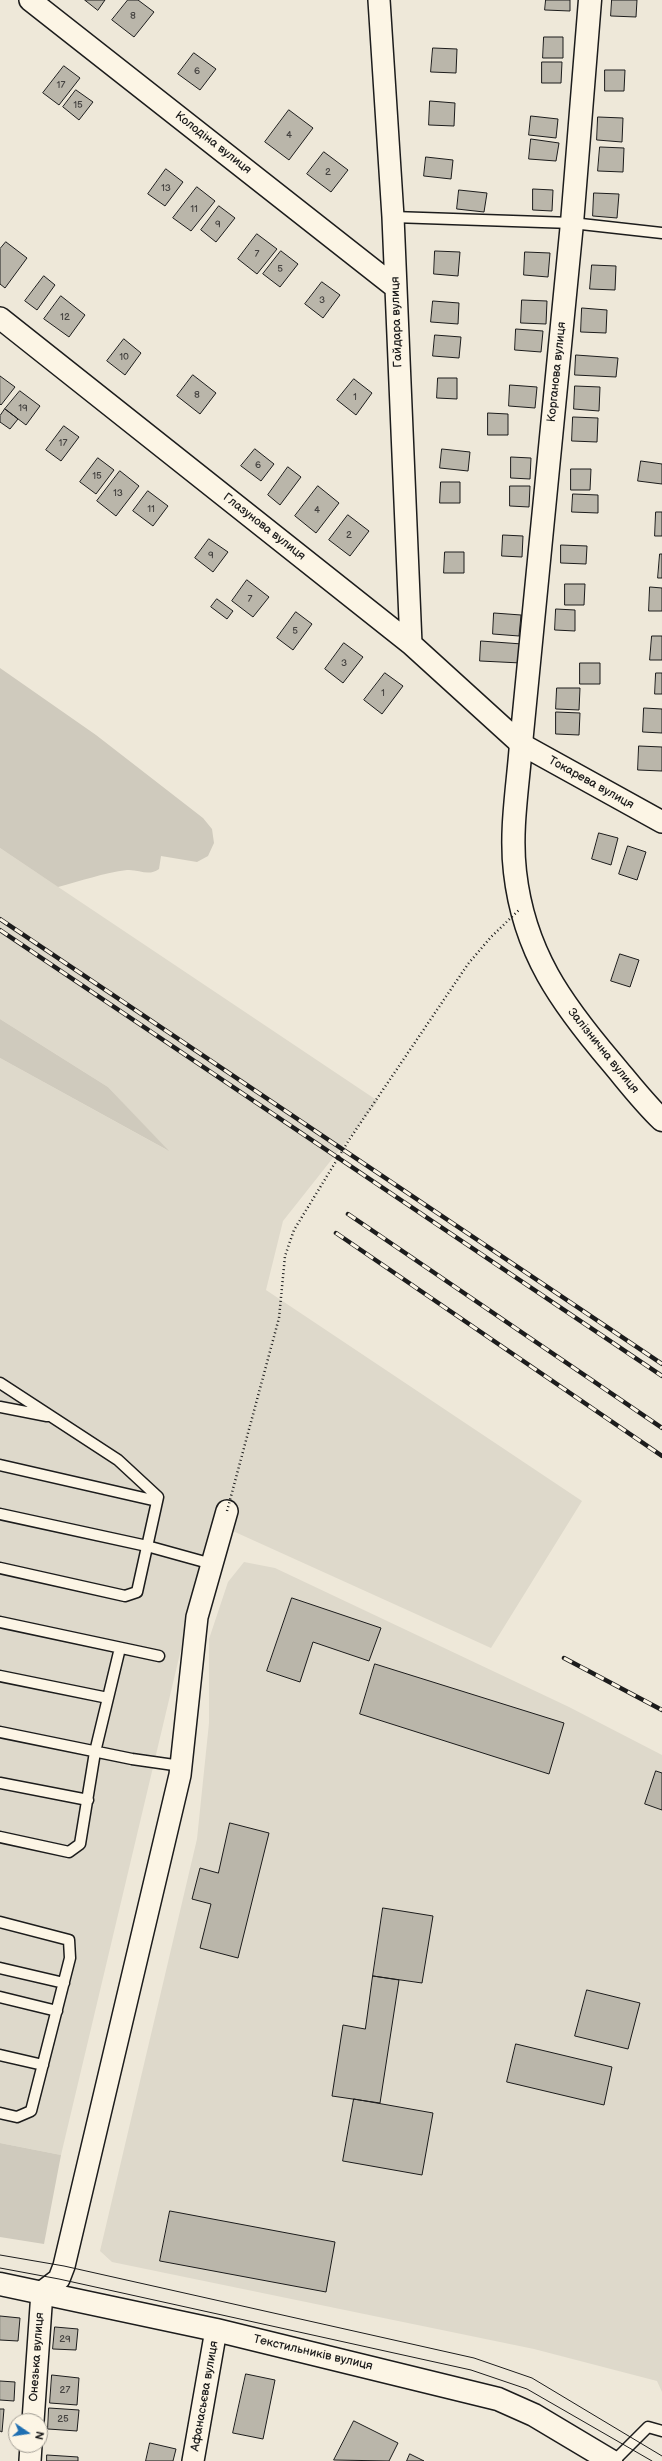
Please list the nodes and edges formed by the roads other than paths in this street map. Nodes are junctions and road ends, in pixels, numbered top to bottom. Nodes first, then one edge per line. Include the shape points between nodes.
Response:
1 (30, 0) edge
2 (379, 0) edge
3 (590, 0) edge
4 (394, 217) junction
5 (572, 223) junction
6 (662, 233) edge
7 (396, 287) junction
8 (0, 318) edge
9 (411, 644) junction
10 (521, 744) junction
11 (662, 822) edge
12 (662, 1120) edge
13 (0, 1383) edge
14 (0, 1407) edge
15 (53, 1418) junction
16 (0, 1465) edge
17 (157, 1501) junction
18 (227, 1511) road end
19 (0, 1514) edge
20 (147, 1546) junction
21 (212, 1564) junction
22 (0, 1568) edge
23 (0, 1622) edge
24 (120, 1648) junction
25 (159, 1656) dead end
26 (0, 1676) edge
27 (108, 1698) junction
28 (0, 1732) edge
29 (95, 1752) junction
30 (181, 1766) junction
31 (0, 1783) edge
32 (88, 1800) junction
33 (0, 1837) edge
34 (0, 1922) edge
35 (0, 1968) edge
36 (64, 1983) junction
37 (0, 1997) edge
38 (57, 2011) junction
39 (0, 2055) edge
40 (43, 2065) junction
41 (0, 2113) edge
42 (0, 2284) edge
43 (42, 2292) junction
44 (216, 2330) junction
45 (34, 2413) edge
46 (662, 2431) edge
47 (193, 2461) edge
48 (613, 2461) edge

1 - 7 street, Колодіна вулиця
2 - 4 street, Гайдара вулиця
3 - 5 main road, Корганова вулиця
4 - 5 lane
4 - 7 street, Гайдара вулиця
5 - 6 lane
5 - 10 main road, Корганова вулиця
7 - 9 street, Гайдара вулиця
8 - 9 street, Глазунова вулиця
9 - 10 street, Глазунова вулиця
10 - 11 street, Токарева вулиця
10 - 12 main road, Залізнична вулиця via 515,827 515,870 520,909 540,963 573,1017
13 - 15 lane
14 - 15 lane
15 - 17 lane via 118,1460 158,1497
16 - 17 lane
17 - 20 lane
18 - 21 street
19 - 20 lane
20 - 21 lane
20 - 22 lane via 137,1592 125,1596
21 - 30 street via 197,1617
23 - 24 lane
24 - 25 lane
24 - 27 lane
26 - 27 lane
27 - 29 lane
28 - 29 lane
29 - 30 lane
29 - 32 lane
30 - 43 street via 64,2266 59,2279
31 - 32 lane
32 - 33 lane via 80,1844 69,1852
34 - 36 lane via 69,1940 70,1958
35 - 36 lane
36 - 38 lane
37 - 38 lane
38 - 40 lane
39 - 40 lane
40 - 41 lane via 31,2111 17,2117
42 - 43 main road, Текстильників вулиця
43 - 44 main road, Текстильників вулиця
43 - 45 street, Онезька вулиця
44 - 47 street, Афанасьєва вулиця
44 - 48 main road, Текстильників вулиця via 498,2399 534,2415
46 - 48 lane via 648,2427

